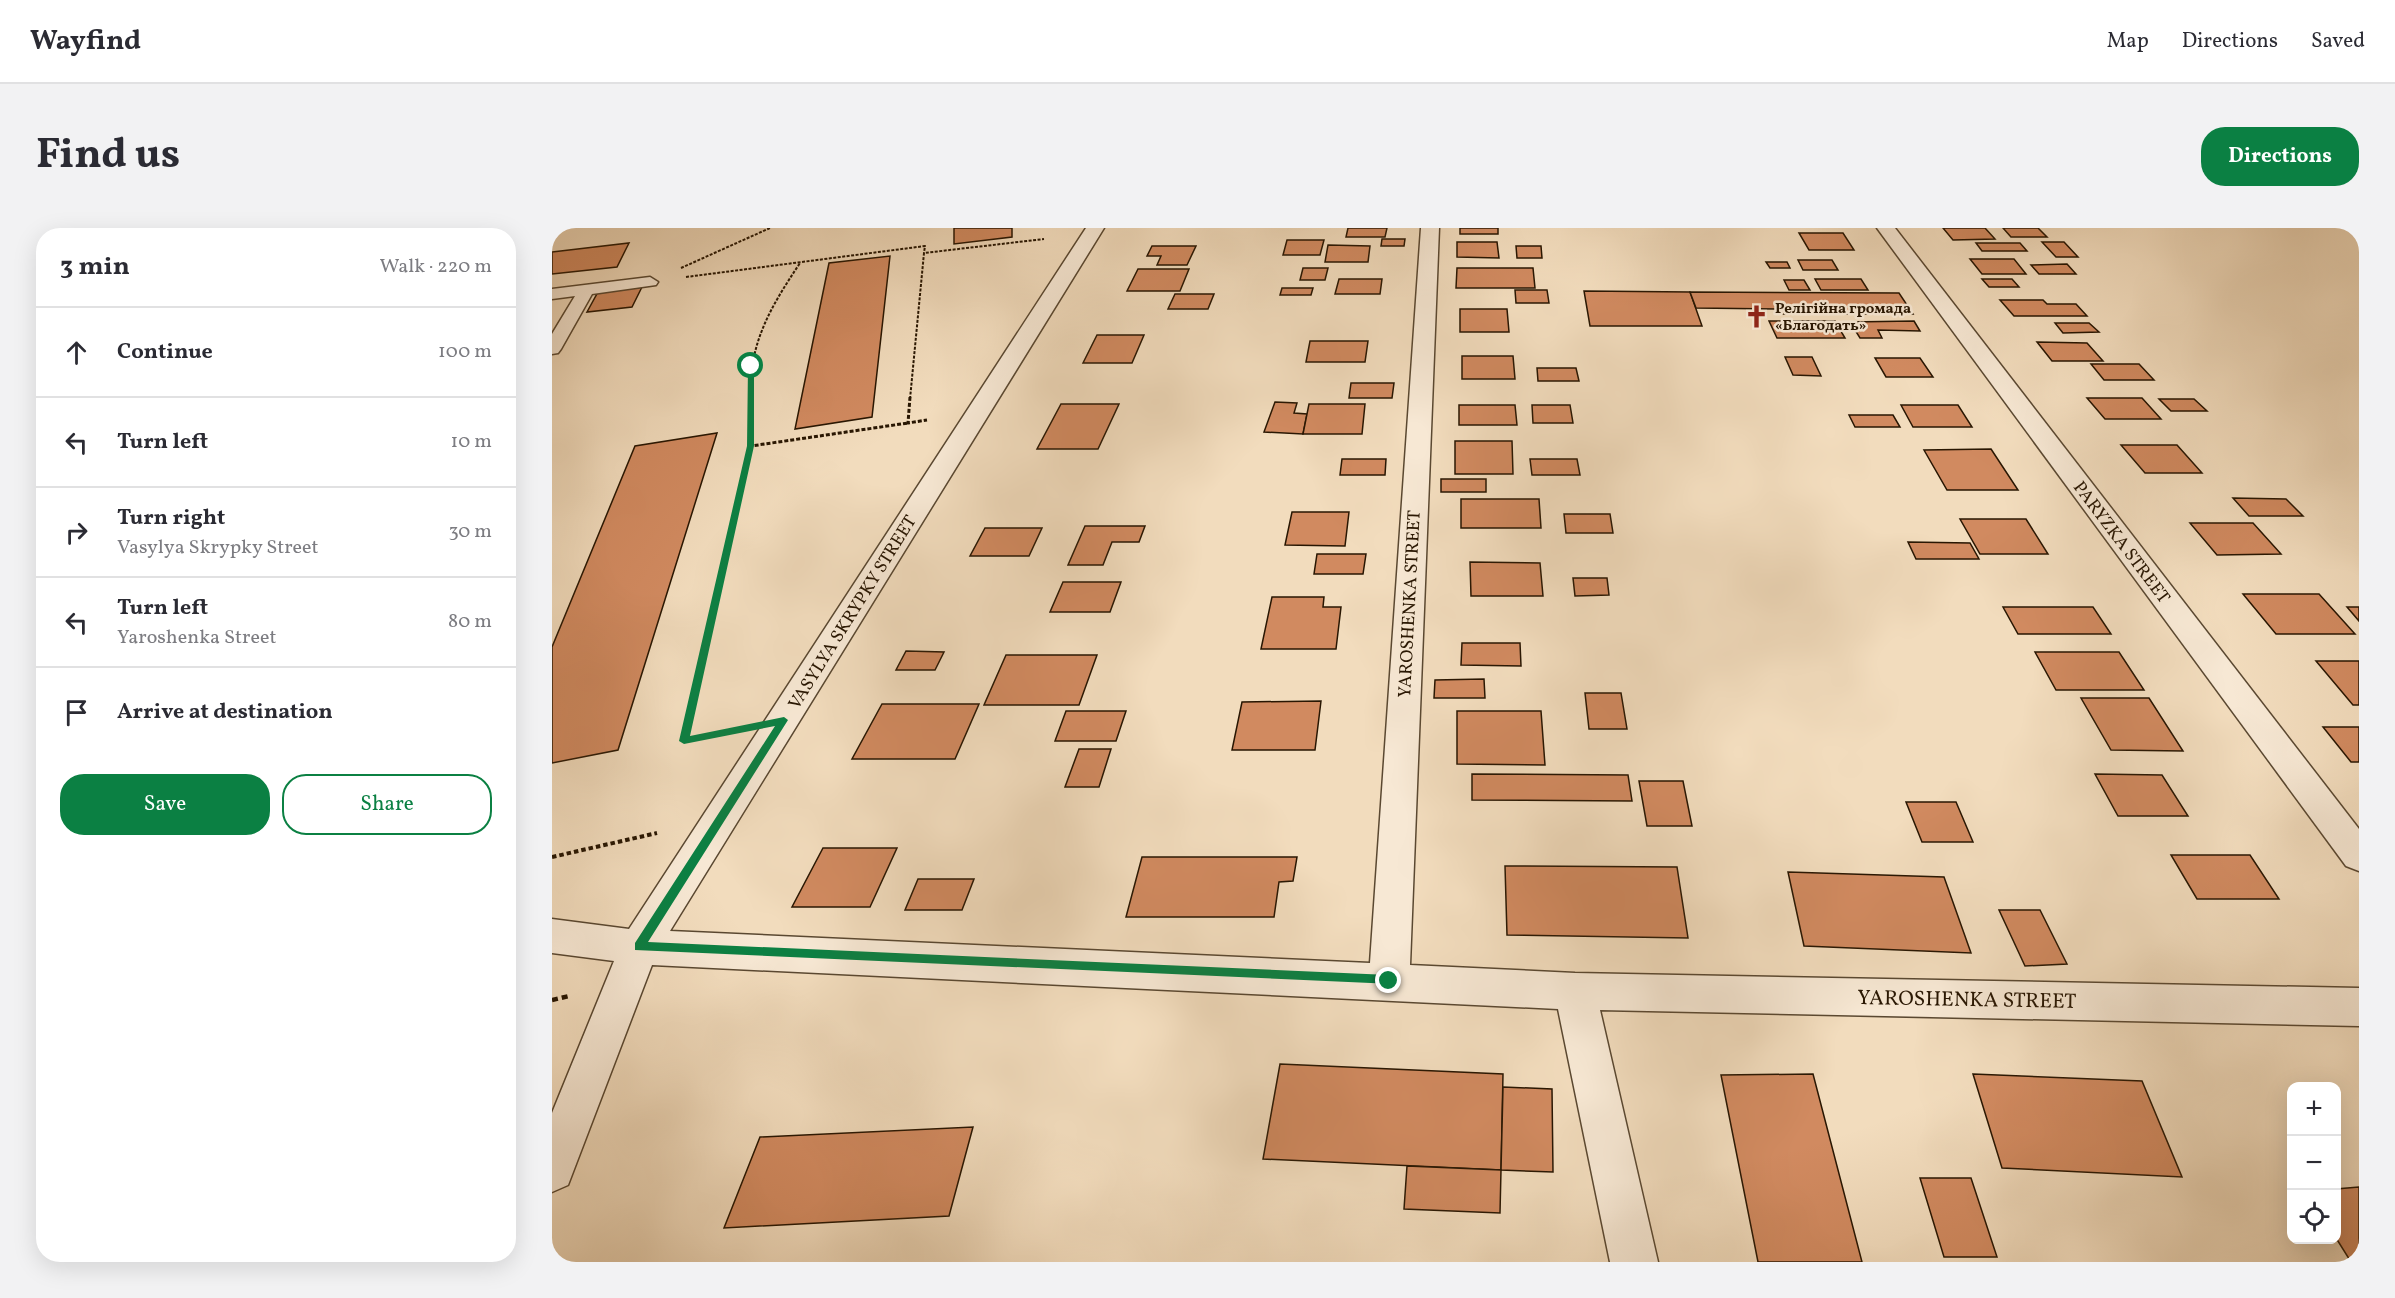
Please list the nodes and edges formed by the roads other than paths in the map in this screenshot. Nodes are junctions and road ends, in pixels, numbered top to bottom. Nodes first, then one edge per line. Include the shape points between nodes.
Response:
1 (1430, 228) edge
2 (1886, 228) edge
3 (1094, 230) edge
4 (650, 282) road end
5 (586, 290) junction
6 (552, 294) edge
7 (552, 349) edge
8 (2359, 856) edge
9 (552, 936) edge
10 (639, 947) junction
11 (1389, 981) junction
12 (1575, 991) junction
13 (2359, 1007) edge
14 (552, 1169) edge
15 (1634, 1262) edge

1 - 11 street, YAROSHENKA STREET
2 - 8 street, PARYZKA STREET
3 - 10 street, VASYLYA SKRYPKY STREET
4 - 5 lane
5 - 6 lane
5 - 7 lane
9 - 10 street, YAROSHENKA STREET
10 - 11 street, YAROSHENKA STREET
10 - 14 street, VASYLYA SKRYPKY STREET
11 - 12 street, YAROSHENKA STREET
12 - 13 street, YAROSHENKA STREET
12 - 15 street

